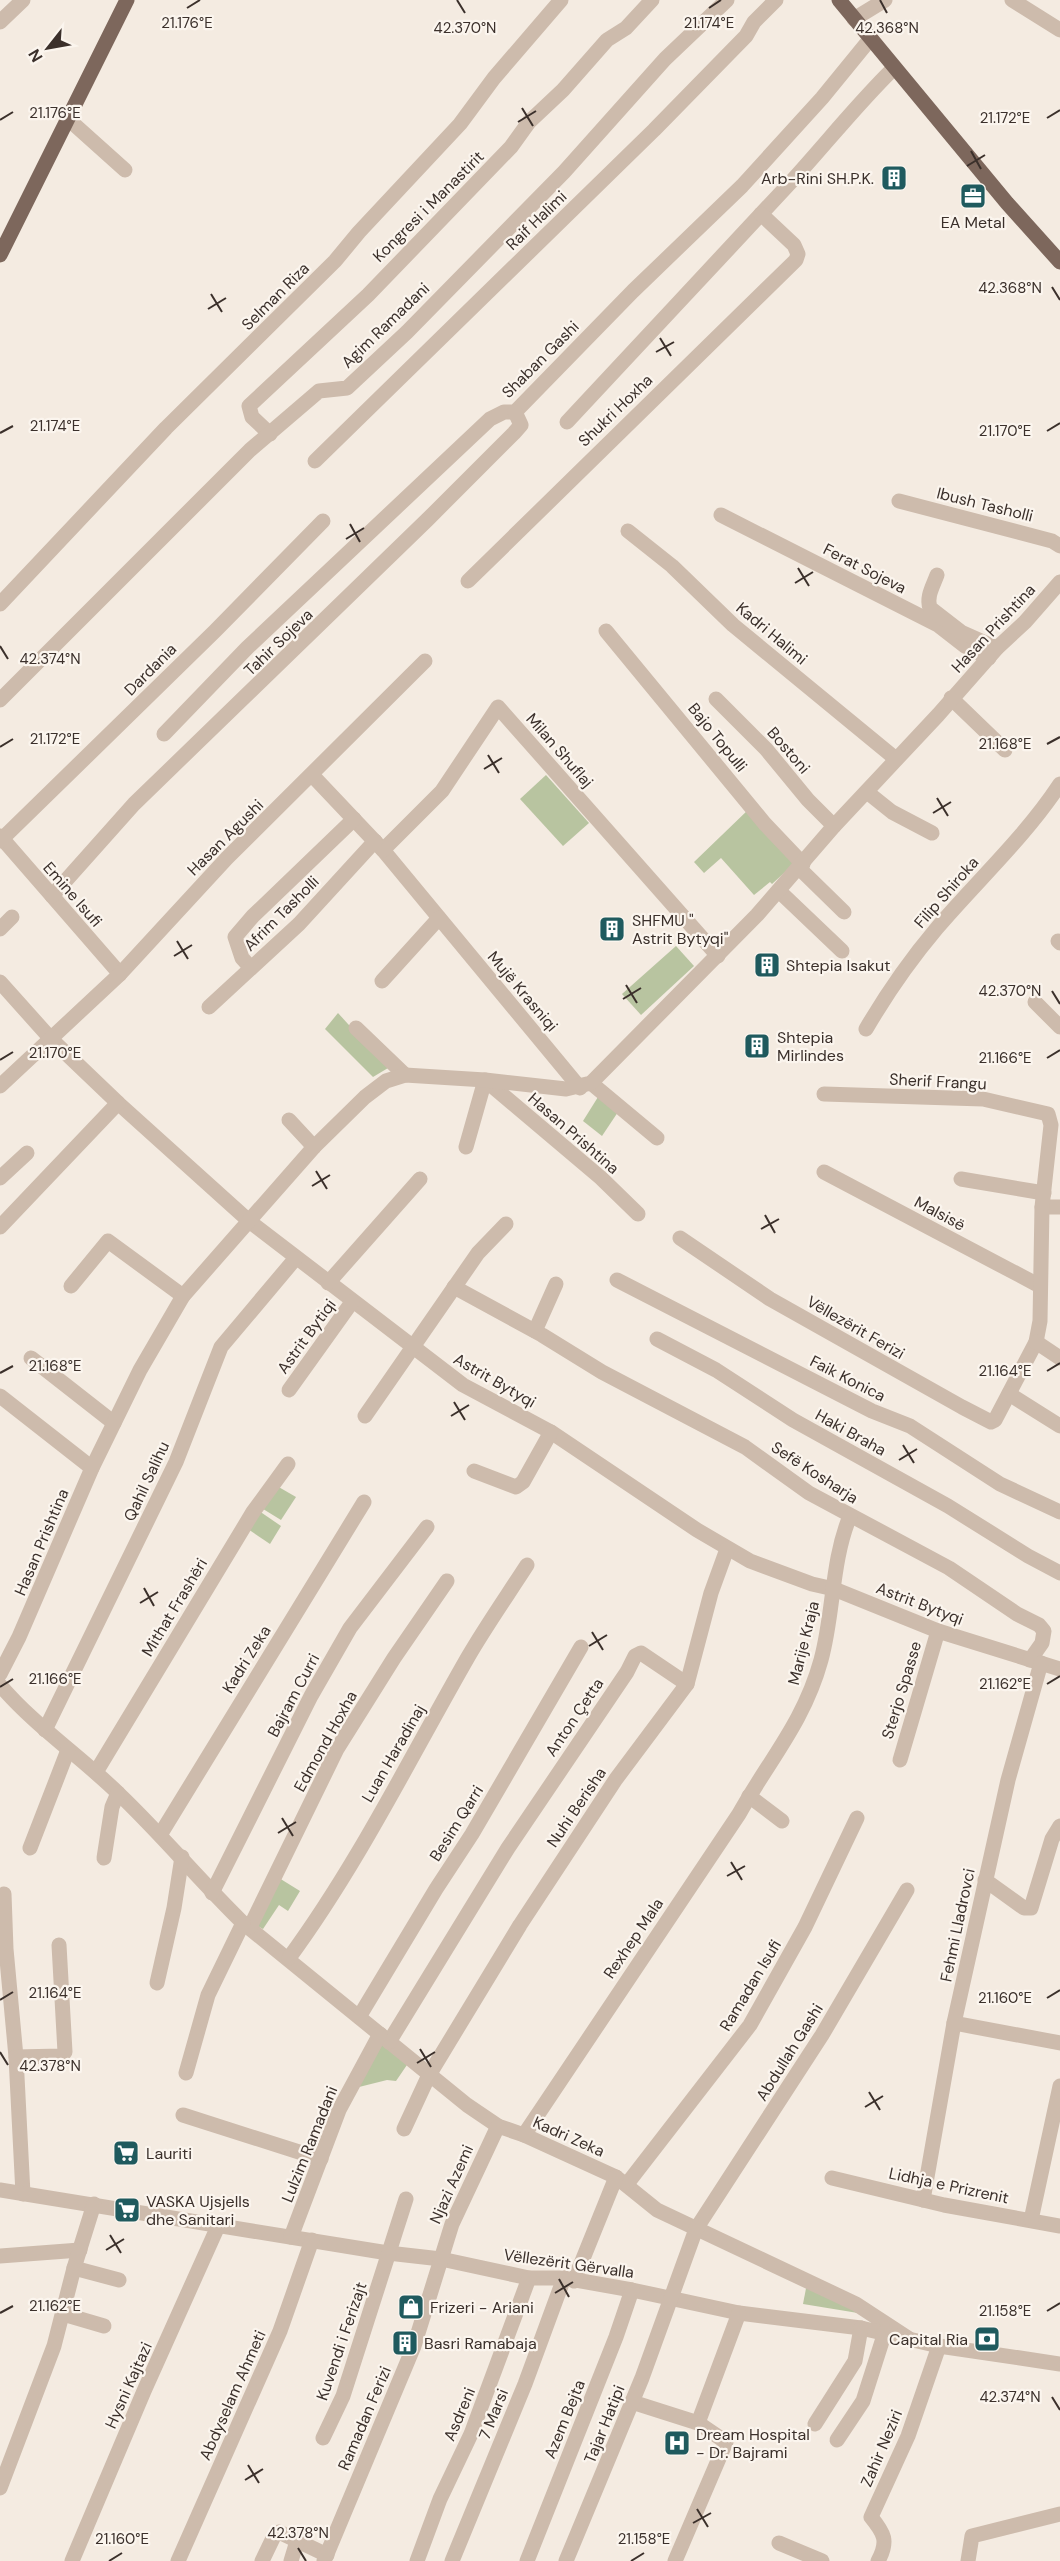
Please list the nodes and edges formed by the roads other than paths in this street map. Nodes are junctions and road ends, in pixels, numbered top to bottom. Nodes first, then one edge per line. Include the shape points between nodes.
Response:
1 (23, 0) edge
2 (127, 0) edge
3 (561, 0) edge
4 (652, 0) edge
5 (727, 0) edge
6 (776, 0) edge
7 (839, 0) edge
8 (885, 0) edge
9 (1012, 0) edge
10 (854, 19) junction
11 (0, 22) edge
12 (1060, 30) edge
13 (871, 38) junction
14 (894, 68) junction
15 (67, 118) junction
16 (125, 170) dead end
17 (761, 214) junction
18 (0, 255) edge
19 (1060, 262) edge
20 (516, 412) junction
21 (567, 422) dead end
22 (270, 434) junction
23 (315, 461) dead end
24 (899, 501) dead end
25 (721, 515) dead end
26 (323, 521) dead end
27 (628, 531) dead end
28 (1060, 546) edge
29 (937, 576) dead end
30 (468, 581) dead end
31 (1060, 582) edge
32 (0, 604) edge
33 (606, 632) dead end
34 (993, 653) junction
35 (425, 661) dead end
36 (951, 698) junction
37 (716, 699) dead end
38 (0, 700) edge
39 (164, 734) dead end
40 (1005, 750) dead end
41 (896, 759) junction
42 (312, 775) junction
43 (1060, 784) edge
44 (867, 792) junction
45 (354, 819) junction
46 (834, 826) junction
47 (932, 833) dead end
48 (1, 838) edge
49 (379, 846) junction
50 (801, 866) junction
51 (779, 891) junction
52 (52, 896) junction
53 (844, 912) dead end
54 (12, 917) dead end
55 (439, 918) junction
56 (0, 929) edge
57 (842, 951) dead end
58 (718, 956) junction
59 (251, 968) junction
60 (120, 974) junction
61 (382, 981) dead end
62 (0, 982) edge
63 (1035, 1002) dead end
64 (209, 1007) dead end
65 (1060, 1027) edge
66 (356, 1028) dead end
67 (866, 1029) dead end
68 (51, 1039) junction
69 (405, 1075) junction
70 (485, 1080) junction
71 (585, 1085) junction
72 (0, 1086) edge
73 (824, 1094) dead end
74 (118, 1103) junction
75 (1054, 1113) edge
76 (289, 1120) dead end
77 (657, 1138) dead end
78 (314, 1147) junction
79 (466, 1147) dead end
80 (27, 1153) dead end
81 (1054, 1160) edge
82 (824, 1172) dead end
83 (0, 1178) edge
84 (420, 1179) dead end
85 (961, 1179) dead end
86 (1043, 1200) junction
87 (1060, 1207) edge
88 (638, 1214) dead end
89 (249, 1221) junction
90 (506, 1224) dead end
91 (0, 1227) edge
92 (680, 1238) dead end
93 (295, 1259) junction
94 (617, 1280) dead end
95 (328, 1283) junction
96 (556, 1284) dead end
97 (71, 1286) dead end
98 (1040, 1286) junction
99 (454, 1287) junction
100 (183, 1296) junction
101 (352, 1302) junction
102 (535, 1331) junction
103 (657, 1339) dead end
104 (1036, 1342) junction
105 (413, 1348) junction
106 (31, 1358) dead end
107 (1060, 1358) edge
108 (289, 1390) dead end
109 (1009, 1394) junction
110 (0, 1396) edge
111 (365, 1416) dead end
112 (114, 1423) junction
113 (1060, 1426) edge
114 (551, 1432) junction
115 (288, 1464) dead end
116 (92, 1468) junction
117 (474, 1471) dead end
118 (364, 1502) dead end
119 (1060, 1512) edge
120 (850, 1516) junction
121 (427, 1527) dead end
122 (727, 1549) junction
123 (527, 1565) dead end
124 (1060, 1573) edge
125 (447, 1581) dead end
126 (834, 1589) junction
127 (938, 1631) junction
128 (581, 1647) dead end
129 (1036, 1661) junction
130 (1060, 1669) edge
131 (0, 1674) edge
132 (687, 1684) junction
133 (2, 1694) edge
134 (45, 1730) junction
135 (68, 1750) junction
136 (900, 1760) dead end
137 (96, 1772) junction
138 (118, 1793) junction
139 (749, 1796) junction
140 (857, 1818) dead end
141 (783, 1821) dead end
142 (1060, 1826) edge
143 (160, 1835) junction
144 (30, 1848) dead end
145 (508, 1848) joint
146 (182, 1857) junction
147 (104, 1858) dead end
148 (985, 1880) junction
149 (907, 1890) dead end
150 (212, 1893) junction
151 (4, 1894) dead end
152 (246, 1925) junction
153 (59, 1945) dead end
154 (289, 1958) junction
155 (157, 1983) dead end
156 (359, 2017) junction
157 (954, 2023) junction
158 (384, 2038) junction
159 (1060, 2043) edge
160 (16, 2057) junction
161 (186, 2073) dead end
162 (429, 2075) junction
163 (1060, 2086) edge
164 (183, 2115) dead end
165 (498, 2126) junction
166 (404, 2129) dead end
167 (524, 2135) junction
168 (321, 2159) junction
169 (832, 2178) dead end
170 (621, 2181) junction
171 (0, 2190) edge
172 (23, 2194) junction
173 (406, 2199) dead end
174 (923, 2200) junction
175 (94, 2204) junction
176 (1031, 2220) junction
177 (219, 2224) junction
178 (1060, 2226) edge
179 (696, 2229) junction
180 (291, 2237) junction
181 (312, 2240) junction
182 (80, 2250) junction
183 (388, 2253) junction
184 (0, 2256) edge
185 (441, 2259) junction
186 (74, 2268) junction
187 (529, 2278) junction
188 (119, 2280) dead end
189 (569, 2280) junction
190 (632, 2290) junction
191 (670, 2298) junction
192 (739, 2313) junction
193 (63, 2314) junction
194 (104, 2326) dead end
195 (861, 2328) junction
196 (885, 2332) junction
197 (908, 2338) junction
198 (939, 2346) junction
199 (1060, 2364) edge
200 (632, 2402) junction
201 (698, 2423) junction
202 (815, 2424) dead end
203 (323, 2438) dead end
204 (837, 2440) dead end
205 (1, 2485) edge
206 (1060, 2514) edge
207 (297, 2541) junction
208 (778, 2543) dead end
209 (325, 2558) edge
210 (72, 2561) edge
211 (178, 2561) edge
212 (262, 2561) edge
213 (291, 2561) edge
214 (417, 2561) edge
215 (452, 2561) edge
216 (527, 2561) edge
217 (566, 2561) edge
218 (675, 2561) edge
219 (822, 2561) edge
220 (879, 2561) edge
221 (968, 2561) edge

1 - 11 street
2 - 15 main road
3 - 32 street, Selman Riza via 460,124 335,261 166,428
4 - 22 street, Kongresi i Manastirit via 626,28 607,40 564,90 529,122 511,147 368,295 249,406 252,417
5 - 22 street, Agim Ramadani via 665,59 564,172 407,332 347,388 319,391
6 - 23 street, Raif Halimi via 654,130
7 - 10 main road
8 - 10 street
9 - 12 street
10 - 13 main road
13 - 14 main road
13 - 20 street, Shaban Gashi via 742,186
14 - 17 street, Shukri Hoxha
14 - 19 main road
15 - 16 street
15 - 18 main road
17 - 21 street, Shukri Hoxha
17 - 30 street, Shukri Hoxha via 794,244 796,260
20 - 39 street, Shaban Gashi via 504,412 490,419 247,648
20 - 52 street, Tahir Sojeva via 521,425 514,433 134,804
22 - 38 street, Agim Ramadani
24 - 28 street, Ibush Tasholli via 1029,534
25 - 34 street, Ferat Sojeva via 938,626 965,646
26 - 48 street, Dardania
27 - 41 street, Kadri Halimi via 672,566 733,625
29 - 34 street via 930,608
31 - 34 street, Hasan Prishtina
33 - 50 street, Bajo Topulli
34 - 36 street, Hasan Prishtina
35 - 42 street, Hasan Agushi
36 - 40 street, Hasan Prishtina
36 - 41 street, Hasan Prishtina
37 - 46 street, Bostoni
41 - 44 street, Hasan Prishtina
42 - 45 street, Mujë Krasniqi
42 - 60 street, Hasan Agushi via 227,858
43 - 67 street, Filip Shiroka via 1042,812 894,982
44 - 46 street, Hasan Prishtina
44 - 47 street via 892,812
45 - 49 street, Mujë Krasniqi
45 - 59 street via 235,937 242,958
46 - 50 street, Hasan Prishtina
48 - 52 street, Emine Isufi
49 - 55 street, Mujë Krasniqi
49 - 58 street, Milan Shuflaj via 442,791 498,706
49 - 59 street, Afrim Tasholli
50 - 51 street, Hasan Prishtina
50 - 53 street
51 - 57 street
51 - 58 street, Hasan Prishtina
52 - 60 street, Emine Isufi
54 - 56 street
55 - 61 street
55 - 71 street, Mujë Krasniqi
58 - 71 street, Hasan Prishtina
59 - 64 street, Afrim Tasholli
60 - 68 street, Hasan Agushi
62 - 68 street, Astrit Bytyqi
63 - 65 street
66 - 69 street
68 - 72 street, Hasan Agushi
68 - 74 street, Astrit Bytyqi
69 - 70 street, Hasan Prishtina
69 - 78 street, Hasan Prishtina via 386,1081 365,1096
70 - 71 street, Hasan Prishtina via 566,1089
70 - 79 street
70 - 88 street, Hasan Prishtina
71 - 77 street
73 - 75 street, Sherif Frangu via 983,1099
74 - 89 street, Astrit Bytyqi
74 - 91 street
75 - 81 street, Sherif Frangu
76 - 78 street
78 - 89 street, Hasan Prishtina
80 - 83 street
81 - 86 street, Sherif Frangu
82 - 98 street, Malsisë
84 - 95 street
85 - 86 street
86 - 87 street
86 - 98 street, Sherif Frangu
89 - 93 street, Astrit Bytyqi
89 - 100 street, Hasan Prishtina
90 - 99 street via 478,1253
92 - 109 street, Vëllezërit Ferizi via 770,1299 992,1422
93 - 95 street, Astrit Bytyqi
93 - 134 street, Qahil Salihu via 221,1347 176,1462
94 - 119 street, Faik Konica via 872,1411 910,1426 999,1484
95 - 101 street, Astrit Bytyqi
96 - 102 street
97 - 100 street via 108,1241
98 - 104 street, Sherif Frangu
99 - 102 street, Sefë Kosharja
99 - 105 street
100 - 112 street, Hasan Prishtina
101 - 105 street, Astrit Bytyqi
101 - 108 street, Astrit Bytiqi
102 - 120 street, Sefë Kosharja via 602,1372 745,1447 809,1493
103 - 124 street, Haki Braha
104 - 107 street
104 - 109 street, Sherif Frangu
105 - 111 street
105 - 114 street, Astrit Bytyqi via 463,1386
106 - 112 street
109 - 113 street
110 - 116 street
112 - 116 street, Hasan Prishtina
114 - 117 street via 523,1482 516,1487
114 - 122 street, Astrit Bytyqi
115 - 137 street, Mithat Frashëri via 253,1512
116 - 131 street, Hasan Prishtina
118 - 143 street, Kadri Zeka
120 - 126 street
120 - 129 street, Sefë Kosharja via 949,1568 1039,1625 1044,1631
121 - 150 street, Bajram Curri via 350,1628 311,1696
122 - 126 street, Astrit Bytyqi via 750,1561
122 - 132 street, Nuhi Berisha
123 - 154 street, Luan Haradinaj via 468,1657 349,1865
125 - 152 street, Edmond Hoxha via 337,1749
126 - 127 street, Astrit Bytyqi
126 - 139 street, Marije Kraja via 821,1659 807,1704
127 - 129 street, Astrit Bytyqi
127 - 136 street, Sterjo Spasse
128 - 156 street, Besim Qarri
129 - 130 street, Astrit Bytyqi
129 - 148 street, Fehmi Lladrovci
132 - 145 street, Anton Çetta via 641,1653 635,1656
132 - 162 street, Nuhi Berisha via 582,1830
133 - 134 street, Kadri Zeka
134 - 135 street, Kadri Zeka
135 - 137 street, Kadri Zeka
135 - 144 street
137 - 138 street, Kadri Zeka
138 - 143 street, Kadri Zeka
138 - 147 street
139 - 141 street
139 - 167 street, Rexhep Mala
140 - 170 street, Ramadan Isufi via 805,1927 750,2025
142 - 148 street via 1052,1839 1031,1908 1024,1908
143 - 146 street, Kadri Zeka
145 - 158 street, Lulzim Ramadani
146 - 150 street, Kadri Zeka
146 - 155 street
148 - 157 street, Fehmi Lladrovci
149 - 179 street, Abdullah Gashi via 822,2036
150 - 152 street, Kadri Zeka
151 - 160 street
152 - 154 street, Kadri Zeka
152 - 161 street via 208,1995
153 - 160 street via 65,2052 61,2056
154 - 156 street, Kadri Zeka
156 - 158 street, Kadri Zeka
157 - 159 street
157 - 174 street, Fehmi Lladrovci
158 - 162 street, Kadri Zeka
158 - 168 street, Lulzim Ramadani via 339,2110
160 - 172 street
162 - 165 street, Kadri Zeka
162 - 166 street, Nuhi Berisha
163 - 176 street
164 - 168 street
165 - 167 street, Kadri Zeka
165 - 185 street, Njazi Azemi via 452,2224
167 - 170 street, Kadri Zeka
168 - 180 street, Lulzim Ramadani
169 - 174 street, Lidhja e Prizrenit
170 - 179 street, Kadri Zeka via 657,2210
170 - 189 street, Ramadan Isufi
171 - 172 street, Vëllezërit Gërvalla
172 - 175 street, Vëllezërit Gërvalla
173 - 183 street, Kuvendi i Ferizajt
174 - 176 street, Lidhja e Prizrenit
175 - 177 street, Vëllezërit Gërvalla
175 - 182 street
176 - 178 street, Lidhja e Prizrenit
177 - 180 street, Vëllezërit Gërvalla
177 - 210 street, Hysni Kajtazi
179 - 191 street, Abdullah Gashi
179 - 197 street, Kadri Zeka via 856,2304
180 - 181 street, Vëllezërit Gërvalla
181 - 183 street, Vëllezërit Gërvalla
181 - 211 street, Abdyselam Ahmeti via 280,2331
182 - 184 street
182 - 186 street
183 - 185 street, Vëllezërit Gërvalla
183 - 203 street, Kuvendi i Ferizajt via 343,2396
185 - 187 street, Vëllezërit Gërvalla
185 - 209 street, Ramadan Ferizi via 414,2346
186 - 188 street
186 - 193 street
187 - 189 street, Vëllezërit Gërvalla
187 - 214 street, Asdreni via 471,2434 440,2499
189 - 190 street, Vëllezërit Gërvalla
189 - 215 street, 7 Marsi
190 - 191 street, Vëllezërit Gërvalla
190 - 216 street, Azem Bejta
191 - 192 street, Vëllezërit Gërvalla
191 - 200 street, Tajar Hatipi
192 - 195 street, Vëllezërit Gërvalla
192 - 201 street
193 - 194 street
193 - 205 street
195 - 196 street, Vëllezërit Gërvalla
195 - 202 street via 855,2361
196 - 197 street, Vëllezërit Gërvalla
196 - 204 street via 863,2401
197 - 198 street, Vëllezërit Gërvalla
198 - 199 street, Vëllezërit Gërvalla
198 - 220 street, Zahir Neziri via 908,2436 871,2517 884,2532 884,2551
200 - 201 street
200 - 217 street, Tajar Hatipi
201 - 218 street via 727,2445
206 - 221 street via 972,2536
207 - 209 street, Ramadan Ferizi
207 - 212 street via 279,2532 275,2534
207 - 213 street
208 - 219 street

